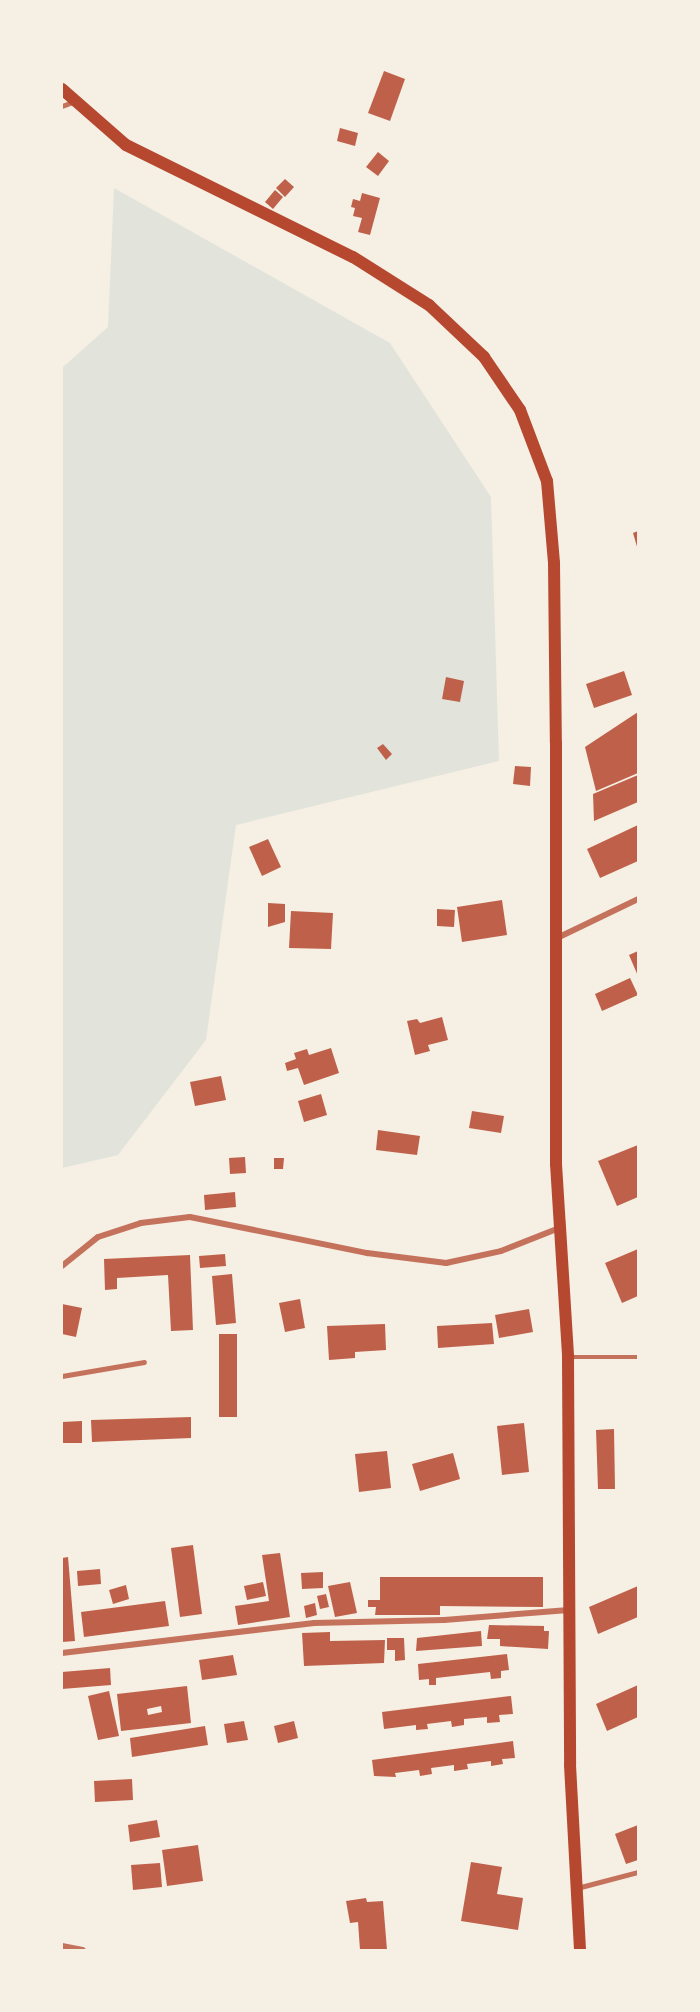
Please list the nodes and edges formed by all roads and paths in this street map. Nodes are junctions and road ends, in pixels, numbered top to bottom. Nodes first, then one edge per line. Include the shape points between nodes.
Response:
1 (62, 89) edge
2 (75, 102) junction
3 (62, 106) edge
4 (639, 899) edge
5 (554, 940) junction
6 (560, 1228) junction
7 (62, 1266) edge
8 (568, 1357) junction
9 (639, 1357) edge
10 (144, 1362) dead end
11 (62, 1376) edge
12 (569, 1610) junction
13 (62, 1653) edge
14 (639, 1872) edge
15 (576, 1888) junction
16 (62, 1946) edge
17 (84, 1950) edge
18 (580, 1950) edge

1 - 2 main road
2 - 3 lane
2 - 5 main road via 126,145 353,257 429,305 484,357 520,410 547,481 554,563
4 - 5 street
5 - 6 main road
6 - 7 street via 501,1251 446,1263 368,1253 190,1217 141,1223 98,1237
6 - 8 main road
8 - 9 lane
8 - 12 main road
10 - 11 lane
12 - 13 street via 314,1623
12 - 15 main road
14 - 15 lane
15 - 18 main road
16 - 17 street

